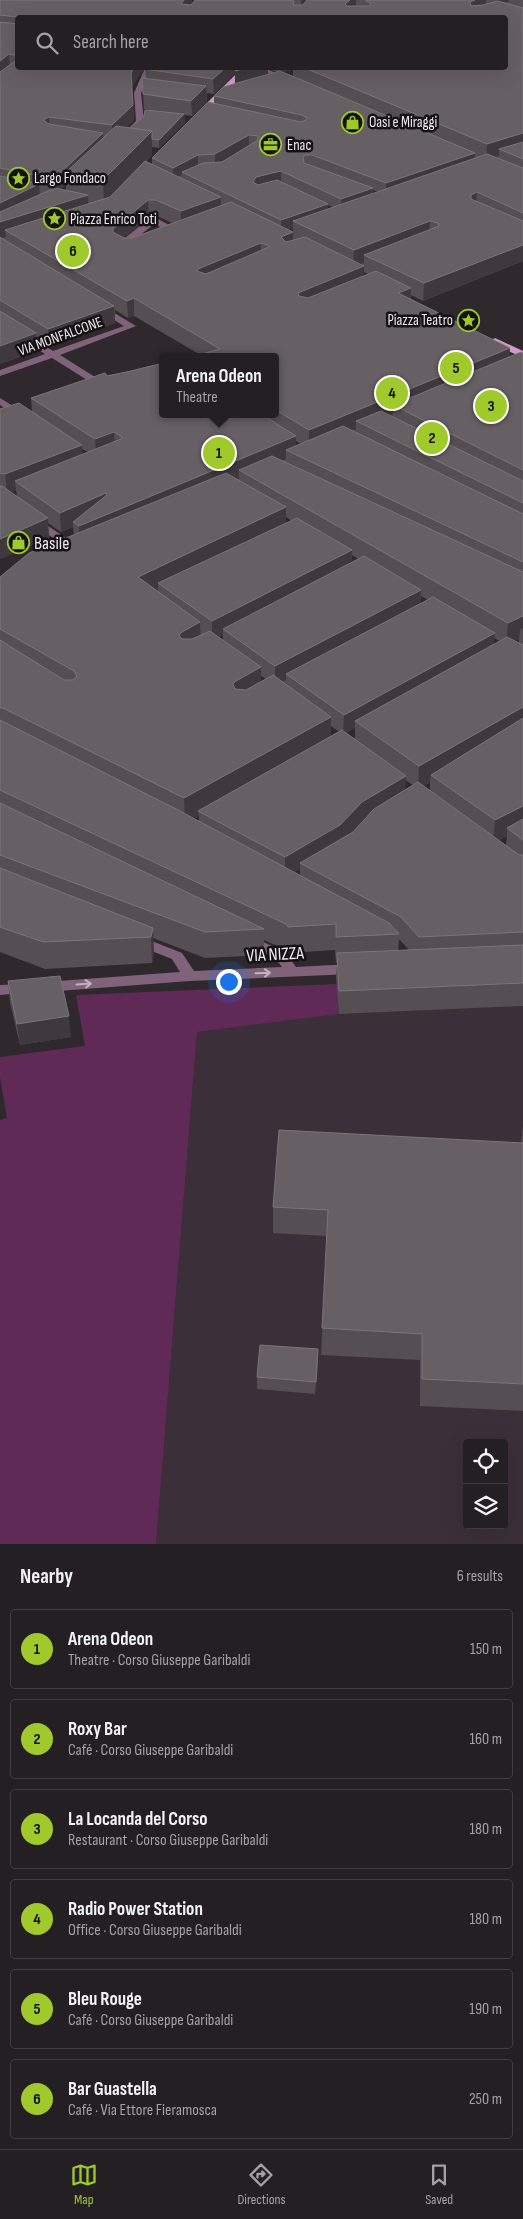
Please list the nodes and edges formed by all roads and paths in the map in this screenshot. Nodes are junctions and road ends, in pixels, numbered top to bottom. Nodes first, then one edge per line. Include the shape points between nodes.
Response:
1 (147, 70) edge
2 (244, 70) edge
3 (265, 70) edge
4 (296, 72) dead end
5 (281, 77) junction
6 (263, 82) edge
7 (298, 84) edge
8 (137, 88) junction
9 (146, 89) edge
10 (237, 89) edge
11 (218, 96) junction
12 (208, 97) edge
13 (206, 109) junction
14 (215, 111) edge
15 (139, 113) junction
16 (148, 114) edge
17 (195, 120) edge
18 (127, 133) edge
19 (180, 233) edge
20 (129, 251) edge
21 (96, 306) edge
22 (0, 321) edge
23 (488, 338) edge
24 (52, 354) junction
25 (523, 355) edge
26 (0, 373) edge
27 (103, 386) edge
28 (0, 401) edge
29 (32, 422) edge
30 (28, 515) edge
31 (79, 552) edge
32 (236, 934) edge
33 (124, 935) edge
34 (363, 968) edge
35 (293, 972) junction
36 (190, 976) junction
37 (0, 990) edge

1 - 8 street
2 - 11 main road
3 - 5 street
4 - 5 street
5 - 6 street
5 - 7 street
8 - 9 street
8 - 15 street
10 - 11 street
11 - 12 street
11 - 13 main road
13 - 14 street
13 - 17 main road
15 - 16 street
15 - 18 street via 140,121
19 - 20 street via 153,220 119,247
21 - 24 street, VIA MONFALCONE via 131,326
22 - 24 street
23 - 25 main road
24 - 26 street, VIA MONFALCONE
24 - 27 street
28 - 29 street
30 - 31 street
32 - 35 street via 280,955
33 - 36 street via 177,956
34 - 35 street, VIA NIZZA
36 -> 35 street, VIA NIZZA
37 -> 36 street, VIA NIZZA

